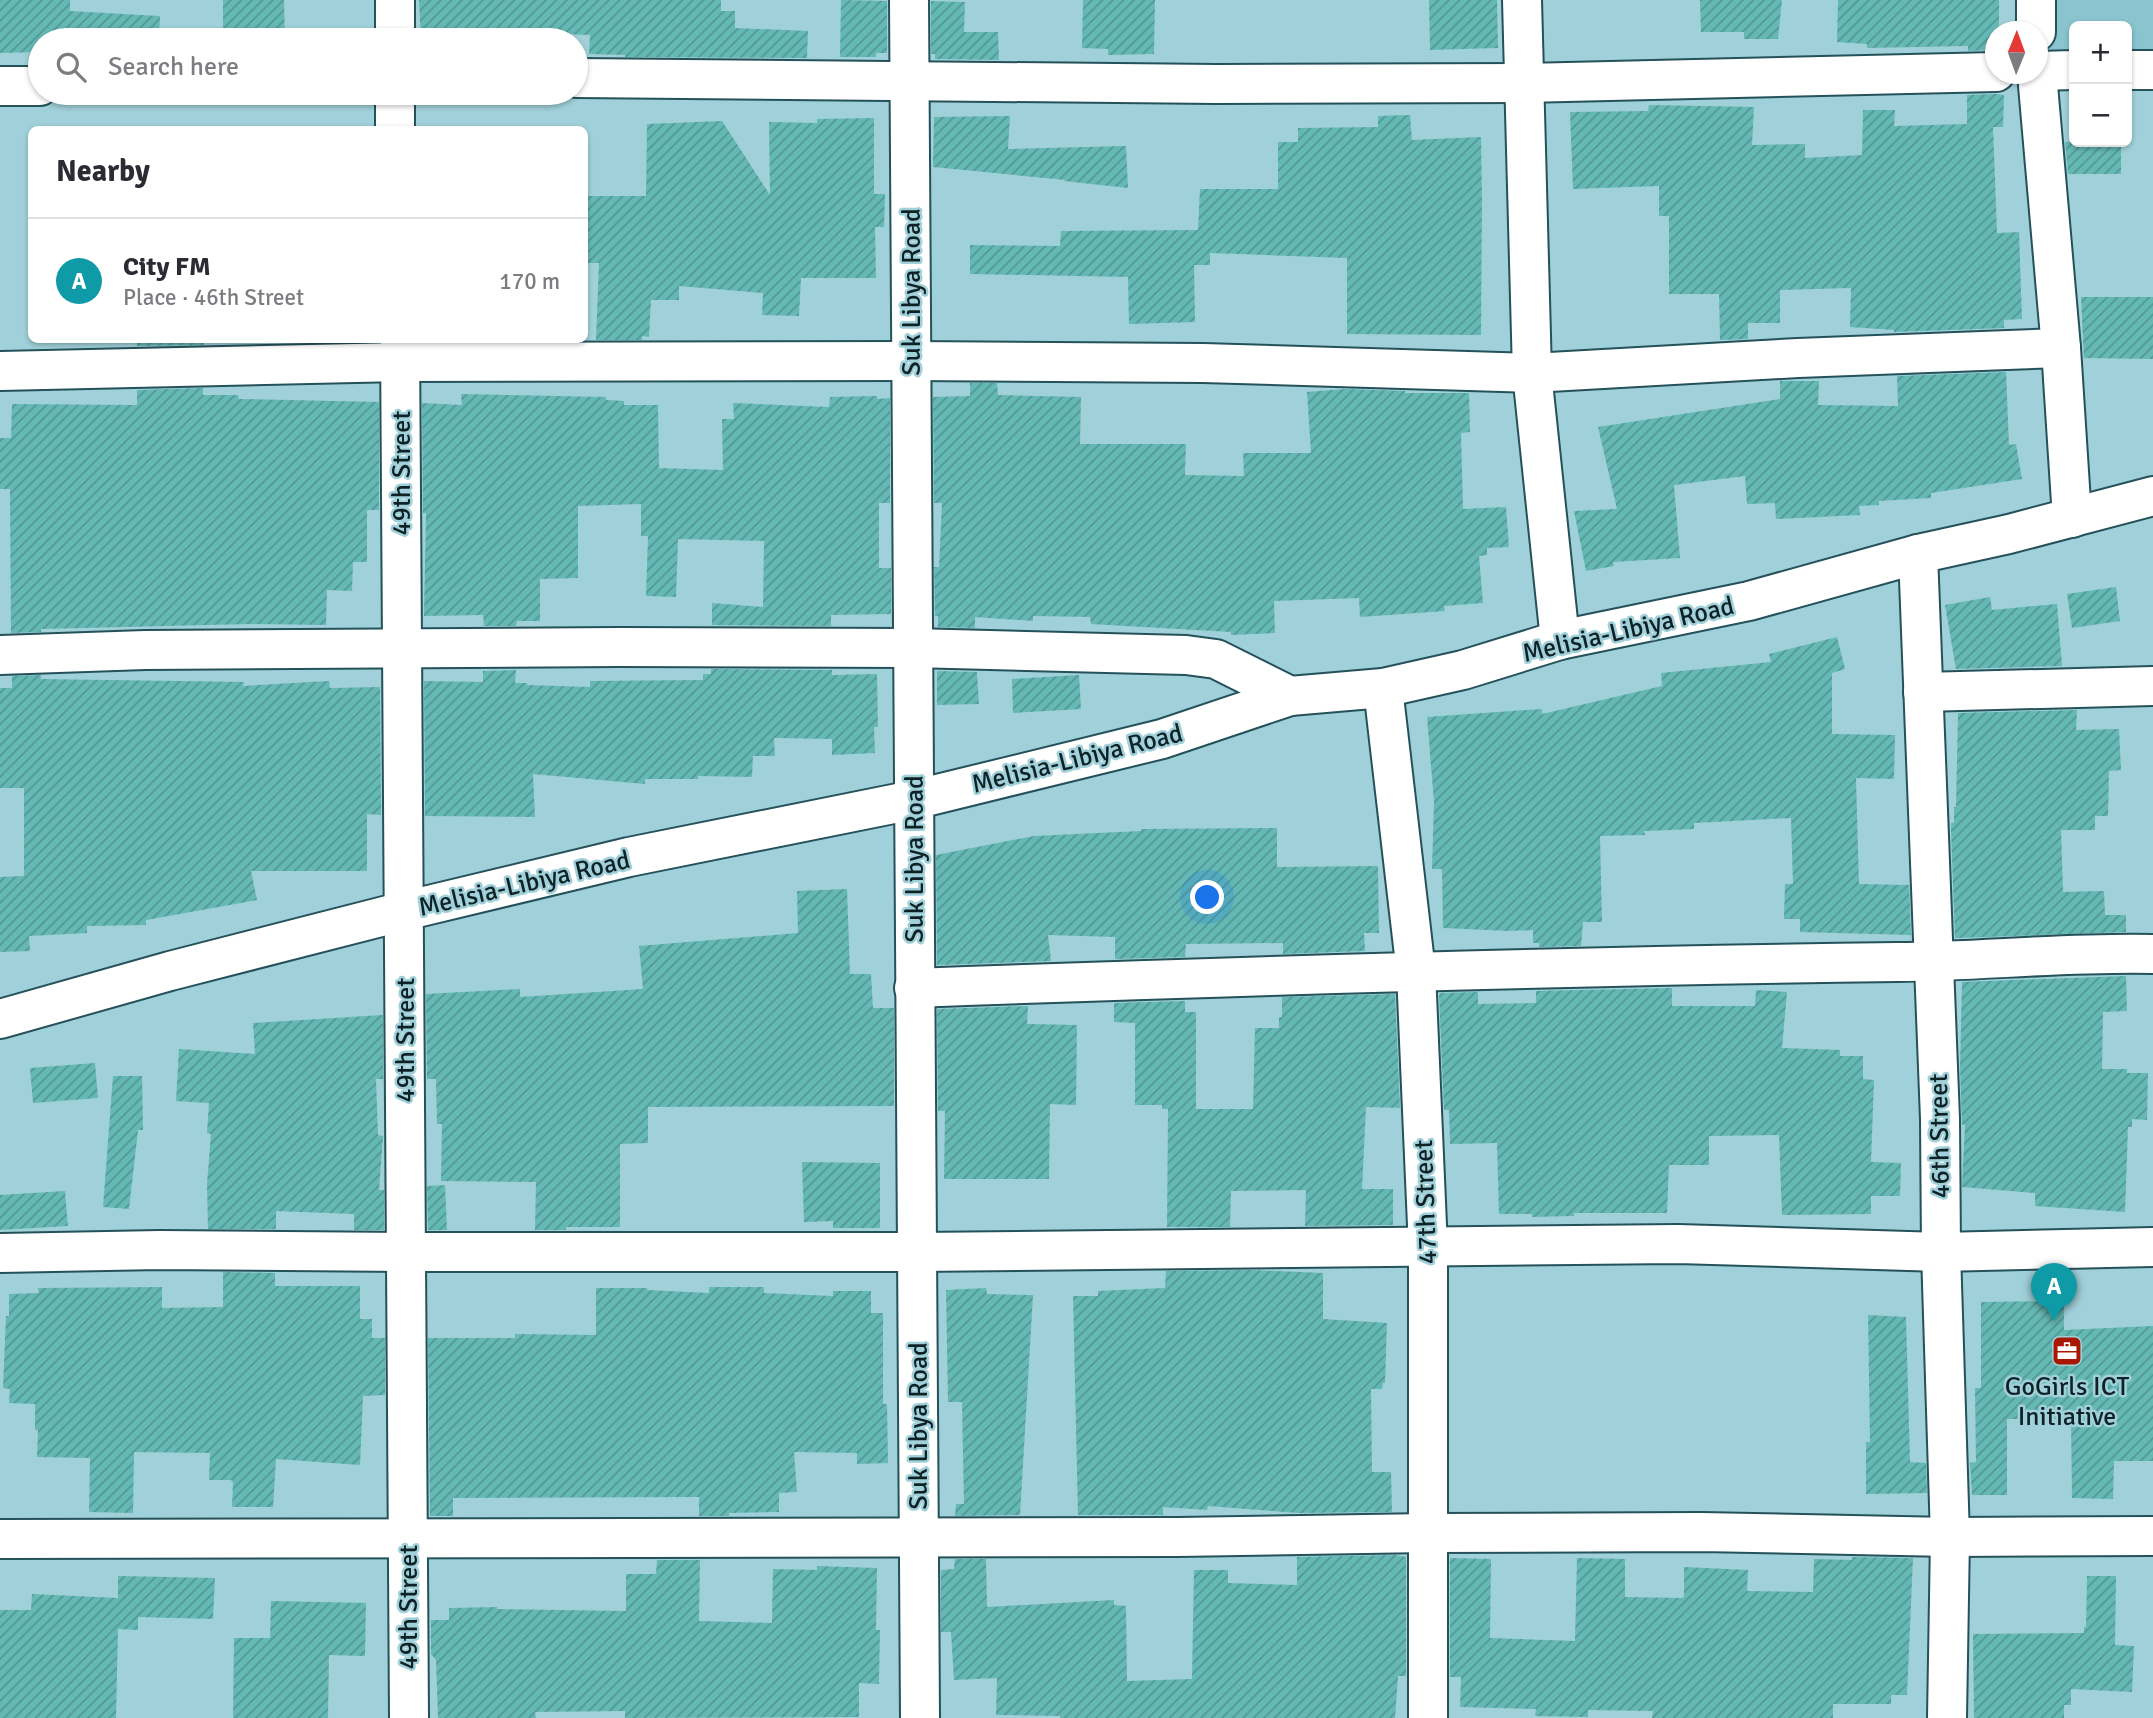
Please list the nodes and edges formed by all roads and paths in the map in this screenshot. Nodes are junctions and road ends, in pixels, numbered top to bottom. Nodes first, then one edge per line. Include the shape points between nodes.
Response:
1 (395, 0) edge
2 (909, 0) edge
3 (1522, 0) edge
4 (2036, 0) edge
5 (2036, 21) edge
6 (395, 28) edge
7 (2132, 70) edge
8 (2153, 70) edge
9 (2069, 71) edge
10 (1985, 72) edge
11 (2048, 72) edge
12 (588, 78) edge
13 (910, 81) junction
14 (1523, 83) junction
15 (2038, 84) edge
16 (0, 86) edge
17 (28, 86) edge
18 (395, 105) edge
19 (395, 126) edge
20 (2061, 348) junction
21 (400, 351) edge
22 (912, 360) junction
23 (0, 371) edge
24 (1532, 373) junction
25 (2153, 496) edge
26 (2072, 518) junction
27 (1918, 554) junction
28 (1560, 640) junction
29 (913, 648) junction
30 (403, 650) junction
31 (0, 655) edge
32 (2153, 686) edge
33 (1383, 688) junction
34 (1923, 692) junction
35 (1290, 696) junction
36 (913, 800) junction
37 (404, 911) junction
38 (2153, 954) edge
39 (1934, 961) junction
40 (1416, 972) junction
41 (914, 988) junction
42 (0, 1019) edge
43 (2153, 1247) edge
44 (1428, 1248) junction
45 (406, 1252) junction
46 (916, 1252) junction
47 (1941, 1252) junction
48 (0, 1254) edge
49 (1428, 1533) junction
50 (1950, 1536) junction
51 (2153, 1536) edge
52 (919, 1538) junction
53 (0, 1539) edge
54 (407, 1539) junction
55 (409, 1718) edge
56 (920, 1718) edge
57 (1428, 1718) edge
58 (1947, 1718) edge

1 - 6 street
2 - 13 street, Suk Libya Road
3 - 14 street
4 - 5 street
7 - 8 street
9 - 11 street
10 - 14 street
12 - 13 street
13 - 14 street
13 - 22 street, Suk Libya Road
14 - 24 street
15 - 20 street
16 - 17 street
18 - 19 street
20 - 24 street
20 - 26 street
21 - 22 street
21 - 23 street
21 - 30 street, 49th Street
22 - 24 street
22 - 29 street, Suk Libya Road
24 - 28 street
25 - 26 street, Melisia-Libiya Road
26 - 27 street, Melisia-Libiya Road
27 - 28 street, Melisia-Libiya Road via 1749,601
27 - 34 street, 46th Street
28 - 33 street, Melisia-Libiya Road via 1463,670
29 - 30 street
29 - 35 street via 1216,659
29 - 36 street, Suk Libya Road
30 - 31 street
30 - 37 street, 49th Street
32 - 34 street
33 - 35 street, Melisia-Libiya Road
33 - 40 street, 47th Street
34 - 39 street, 46th Street
35 - 36 street, Melisia-Libiya Road via 1162,739
36 - 37 street, Melisia-Libiya Road via 629,857
36 - 41 street, Suk Libya Road
37 - 42 street, Melisia-Libiya Road
37 - 45 street, 49th Street
38 - 39 street
39 - 40 street
39 - 47 street, 46th Street
40 - 41 street
40 - 44 street, 47th Street
41 - 46 street, Suk Libya Road
43 - 47 street
44 - 46 street
44 - 47 street via 1678,1244
44 - 49 street, 47th Street
45 - 46 street
45 - 48 street
45 - 54 street, 49th Street
46 - 52 street, Suk Libya Road
47 - 50 street, 46th Street
49 - 50 street
49 - 52 street
49 - 57 street, 47th Street
50 - 51 street
50 - 58 street, 46th Street
52 - 54 street
52 - 56 street, Suk Libya Road
53 - 54 street
54 - 55 street, 49th Street

